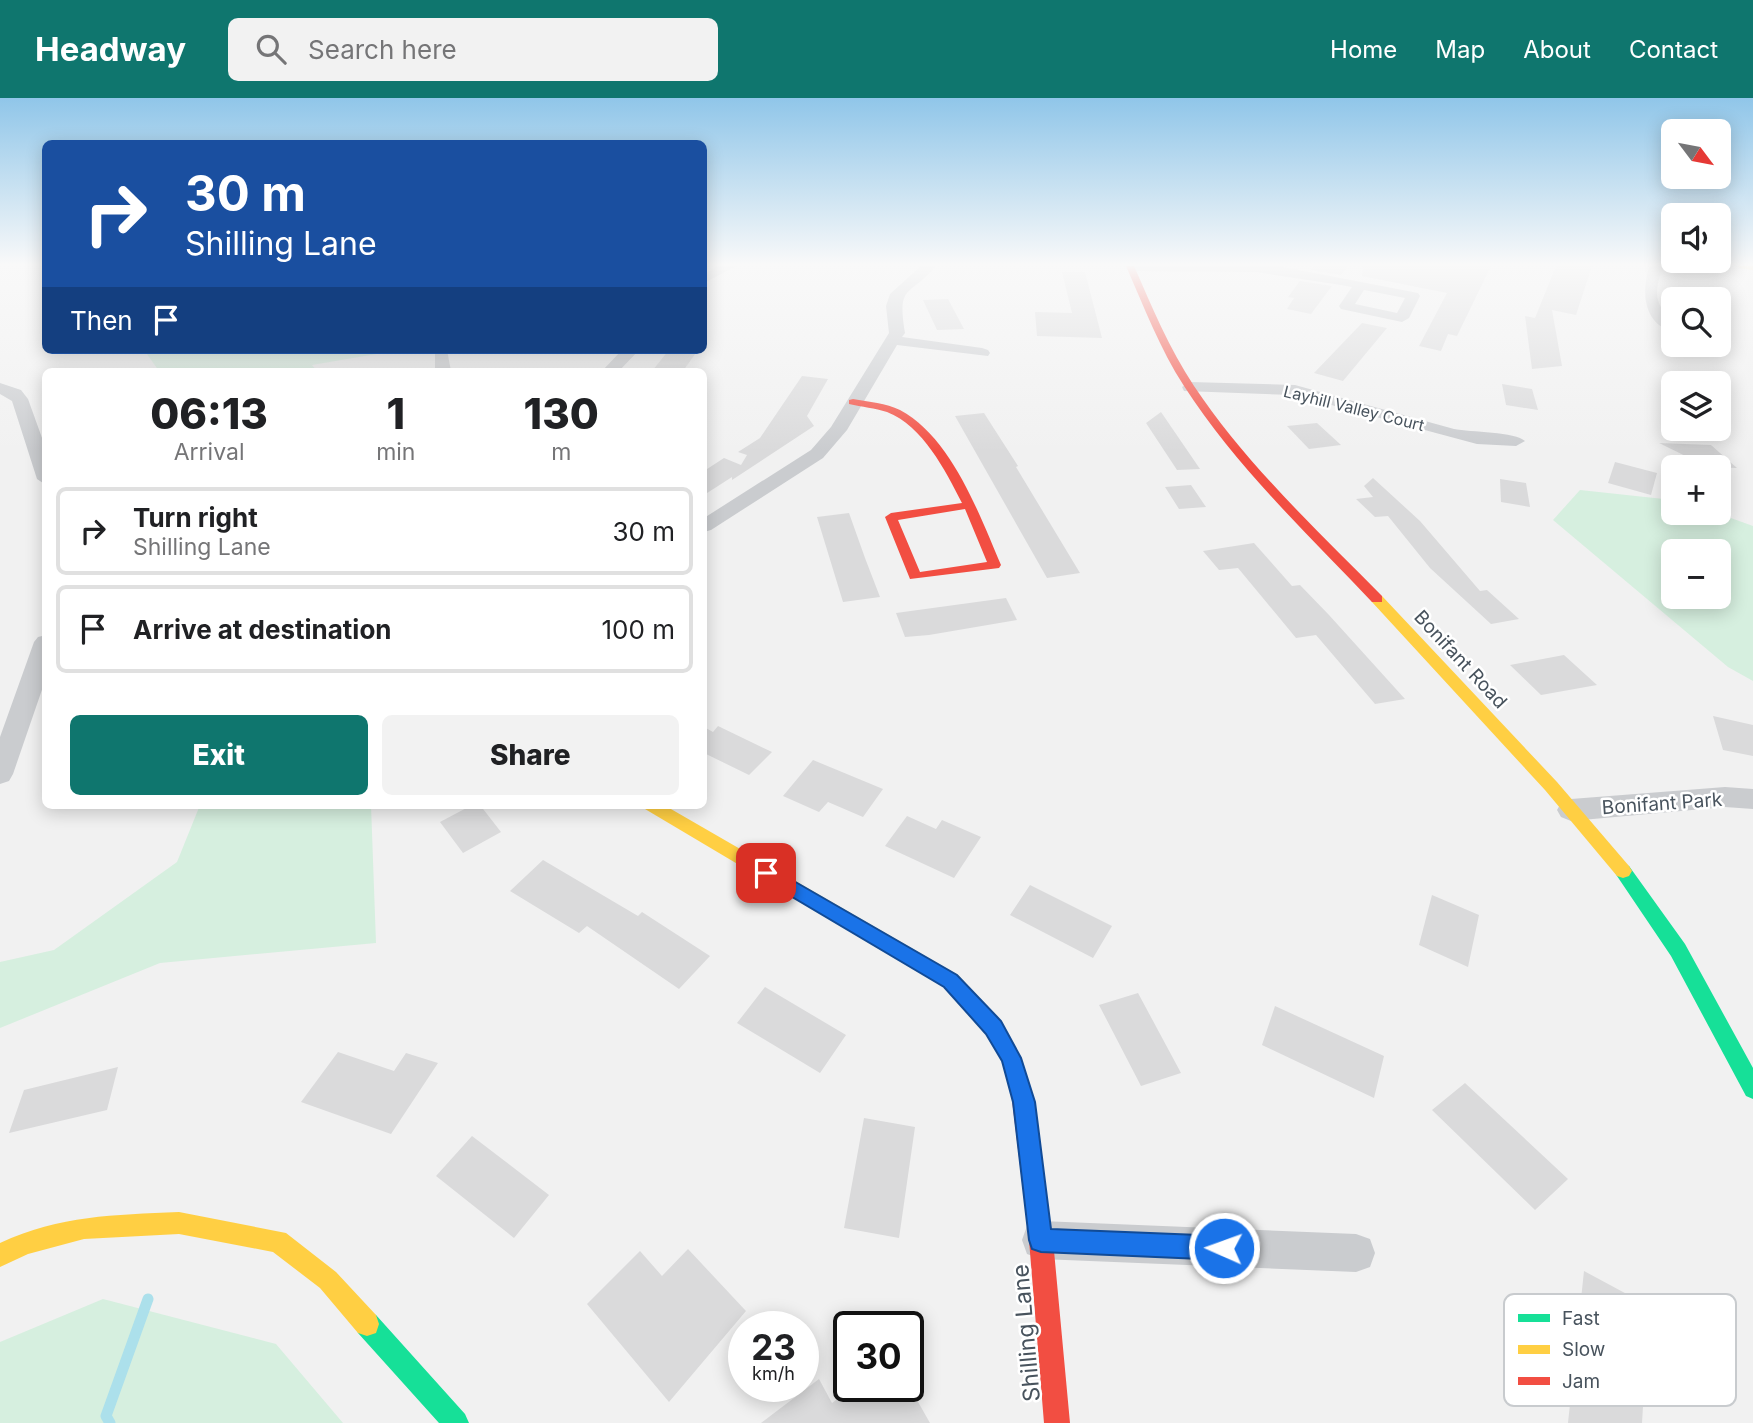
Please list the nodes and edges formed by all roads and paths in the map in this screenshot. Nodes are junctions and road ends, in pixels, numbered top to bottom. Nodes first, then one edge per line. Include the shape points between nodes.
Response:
1 (896, 328) edge
2 (1158, 328) edge
3 (892, 340) junction
4 (982, 353) dead end
5 (627, 354) edge
6 (613, 368) edge
7 (1191, 387) junction
8 (0, 388) edge
9 (853, 402) junction
10 (1516, 442) dead end
11 (42, 467) edge
12 (969, 505) junction
13 (707, 524) edge
14 (42, 654) edge
15 (0, 775) edge
16 (1753, 799) edge
17 (658, 809) edge
18 (1571, 810) junction
19 (1753, 1089) edge
20 (1041, 1240) junction
21 (1356, 1254) dead end
22 (0, 1255) edge
23 (456, 1423) edge
24 (1057, 1423) edge

1 - 3 street
2 - 7 street, Bonifant Road
3 - 4 street
3 - 9 street
5 - 6 street
7 - 10 street, Layhill Valley Court via 1295,390 1452,434
7 - 18 street, Bonifant Road via 1245,458
8 - 11 street via 20,399
9 - 12 street via 900,415 934,451
9 - 13 street via 838,430 817,454
12 - 12 street via 891,517 915,576 995,565
14 - 15 street
16 - 18 street, Bonifant Park via 1724,797
17 - 20 street, Shilling Lane via 951,981 993,1027 1011,1058 1024,1102
18 - 19 street, Bonifant Road via 1619,865 1678,950
20 - 21 street
20 - 24 street, Shilling Lane
22 - 23 street via 84,1228 179,1223 278,1241 328,1280

